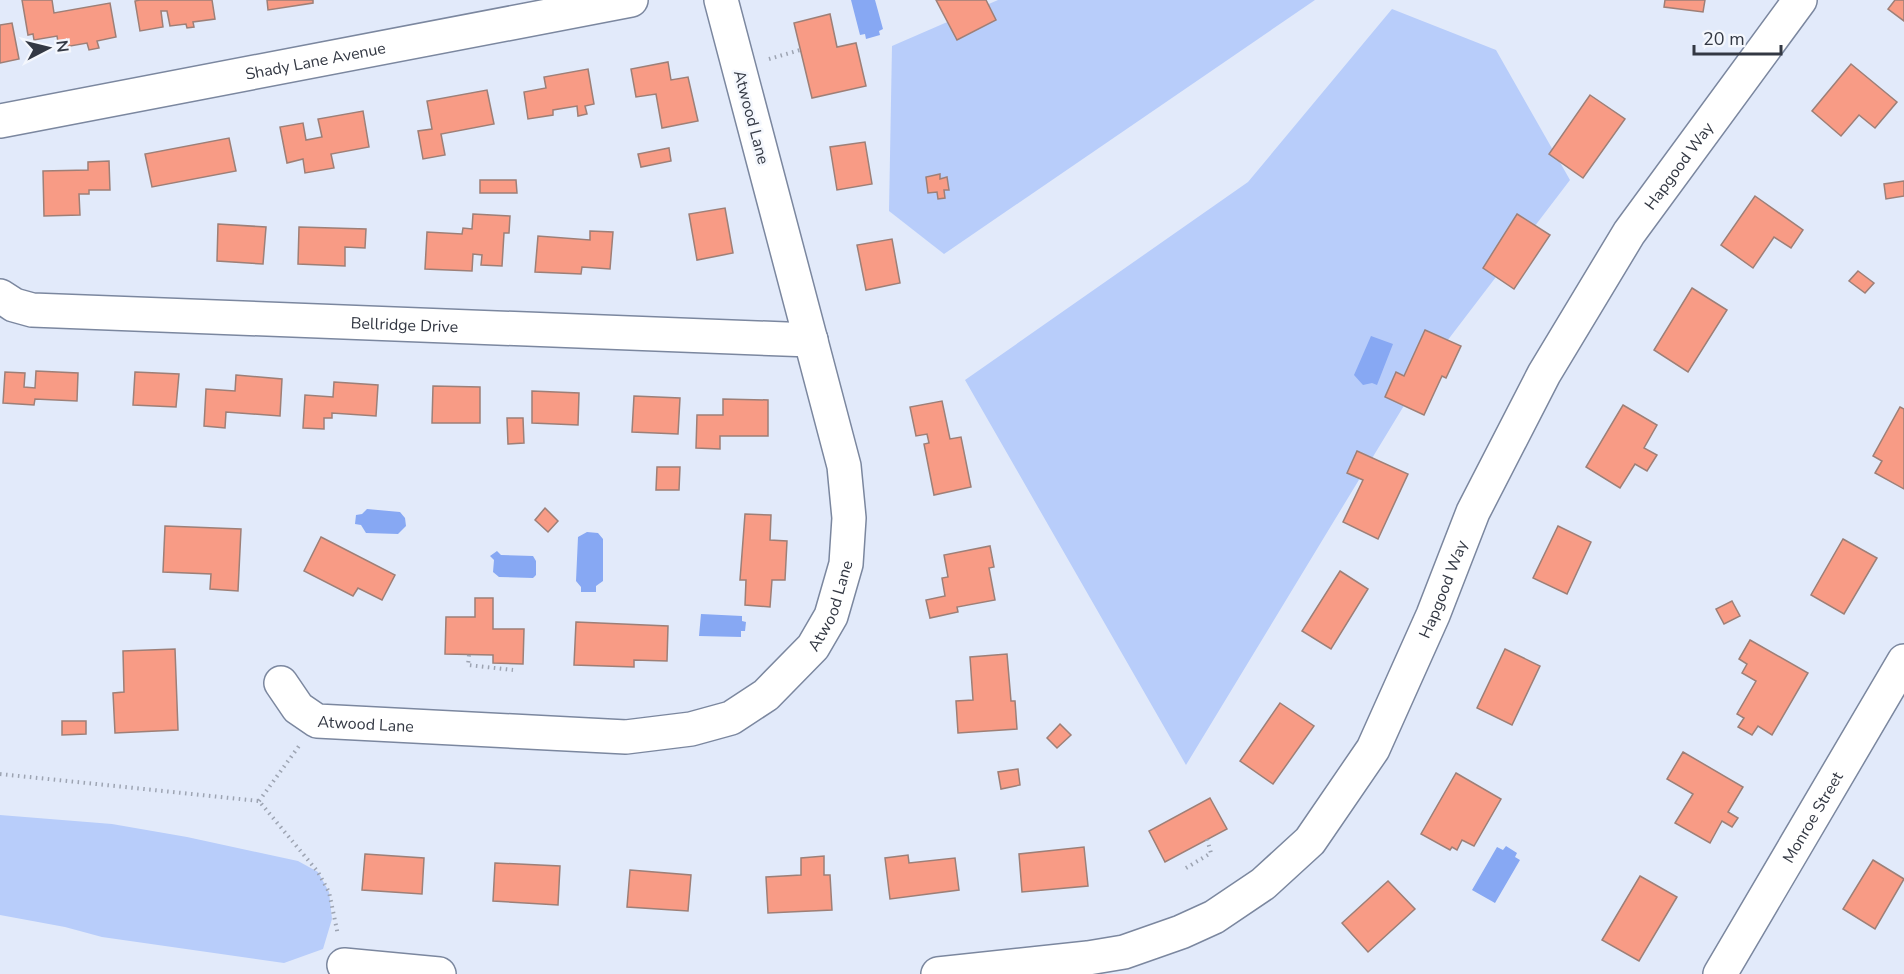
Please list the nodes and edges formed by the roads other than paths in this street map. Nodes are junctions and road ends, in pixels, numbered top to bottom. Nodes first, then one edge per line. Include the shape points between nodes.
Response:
1 (631, 0) edge
2 (721, 0) edge
3 (1800, 0) edge
4 (0, 121) edge
5 (0, 296) edge
6 (812, 340) junction
7 (1904, 661) edge
8 (281, 683) dead end
9 (344, 965) road end
10 (440, 974) edge
11 (938, 974) edge
12 (1720, 974) edge

1 - 4 street, Shady Lane Avenue
2 - 6 street, Atwood Lane
3 - 11 street, Hapgood Way via 1629,233 1544,374 1473,512 1433,615 1373,749 1310,841 1263,884 1214,917 1172,935 1106,955
5 - 6 street, Bellridge Drive via 14,305 32,309
6 - 8 street, Atwood Lane via 844,466 849,518 846,564 831,616 813,647 766,695 731,718 691,729 626,737 317,721 298,708
7 - 12 street, Monroe Street
9 - 10 street

